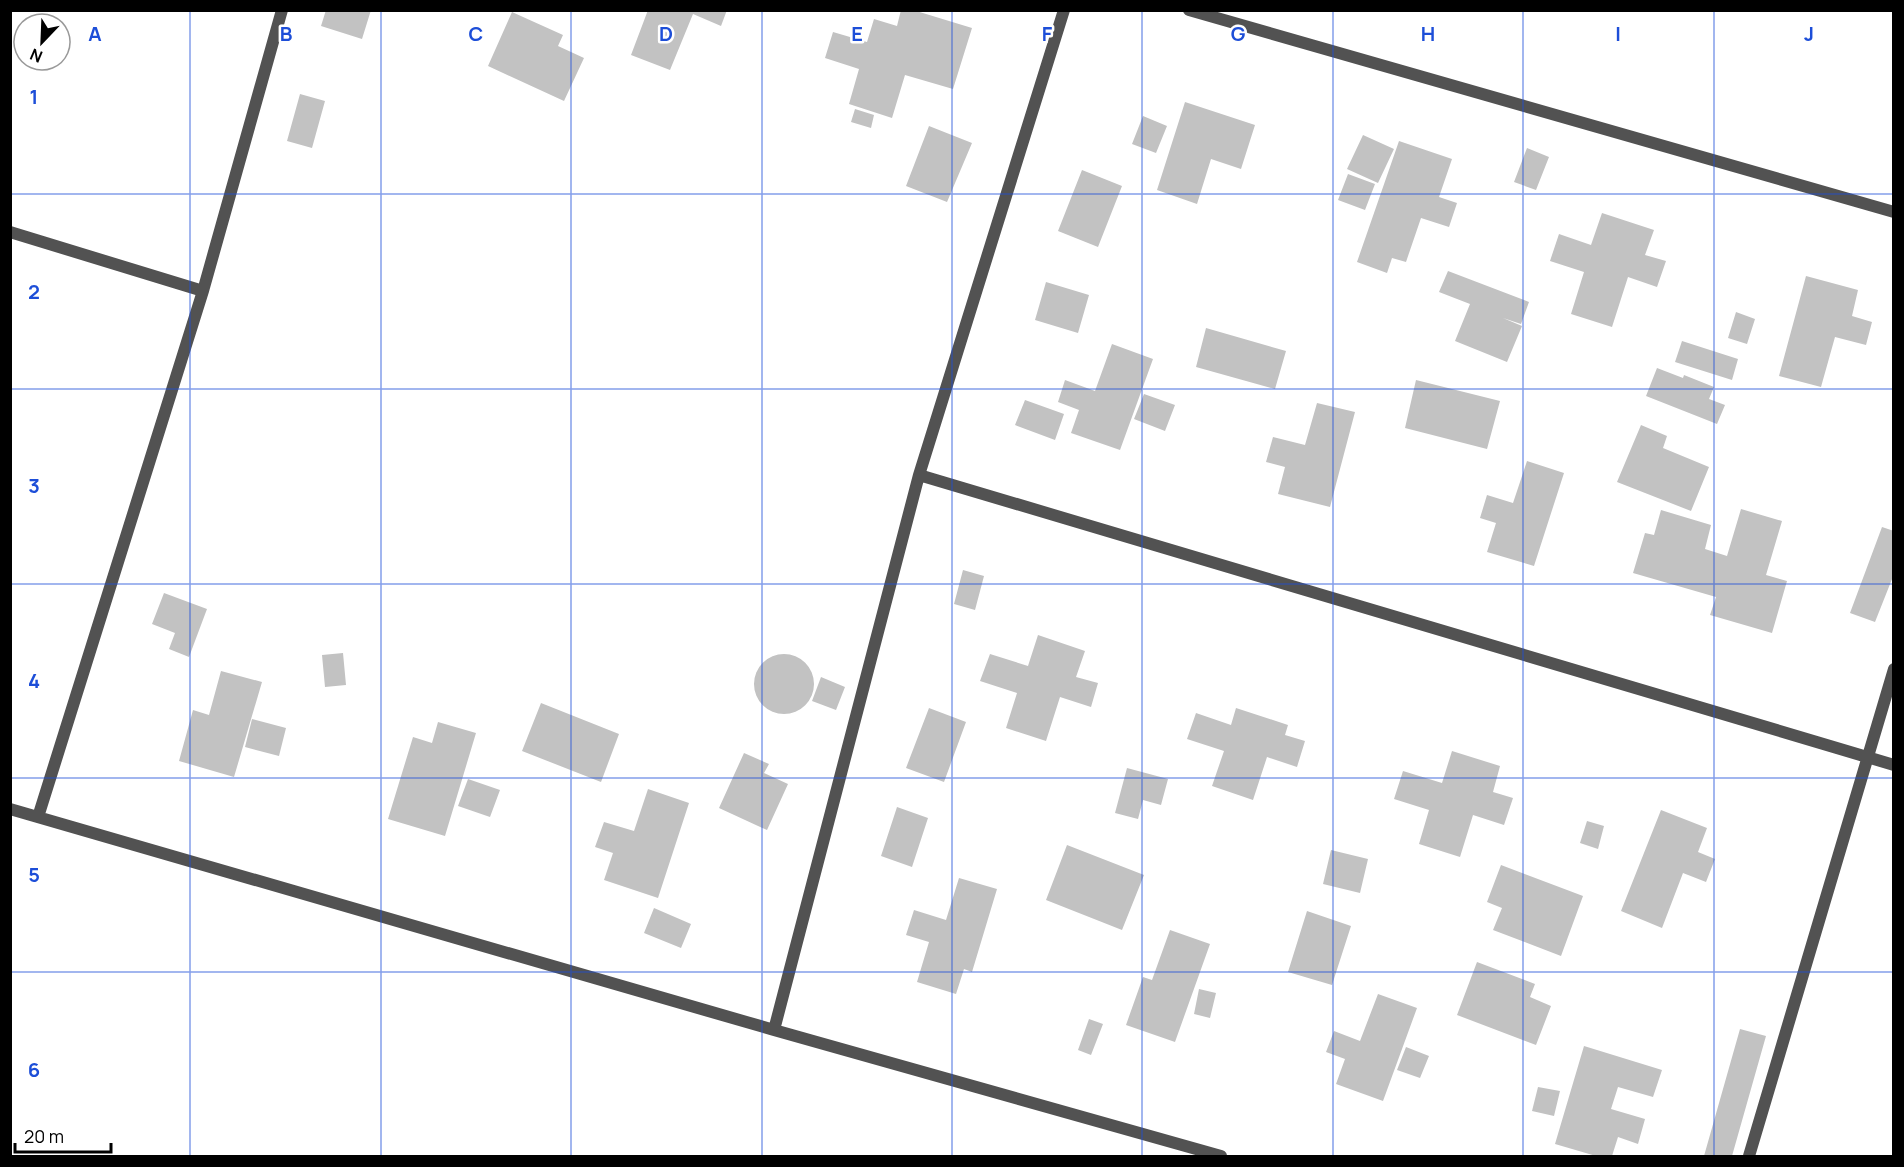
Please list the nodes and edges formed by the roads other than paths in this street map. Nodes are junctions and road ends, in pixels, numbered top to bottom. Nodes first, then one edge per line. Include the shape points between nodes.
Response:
1 (282, 10) edge
2 (1064, 10) edge
3 (1189, 10) edge
4 (1893, 212) edge
5 (10, 232) edge
6 (203, 291) junction
7 (919, 475) junction
8 (1893, 669) edge
9 (1868, 757) junction
10 (1893, 765) edge
11 (10, 809) edge
12 (38, 817) junction
13 (774, 1030) junction
14 (1221, 1156) edge
15 (1749, 1156) edge

1 - 6 street
2 - 7 street
3 - 4 street
5 - 6 street
6 - 12 street
7 - 9 street
7 - 13 street
8 - 9 street
9 - 10 street
9 - 15 street
11 - 12 street
12 - 13 street
13 - 14 street

